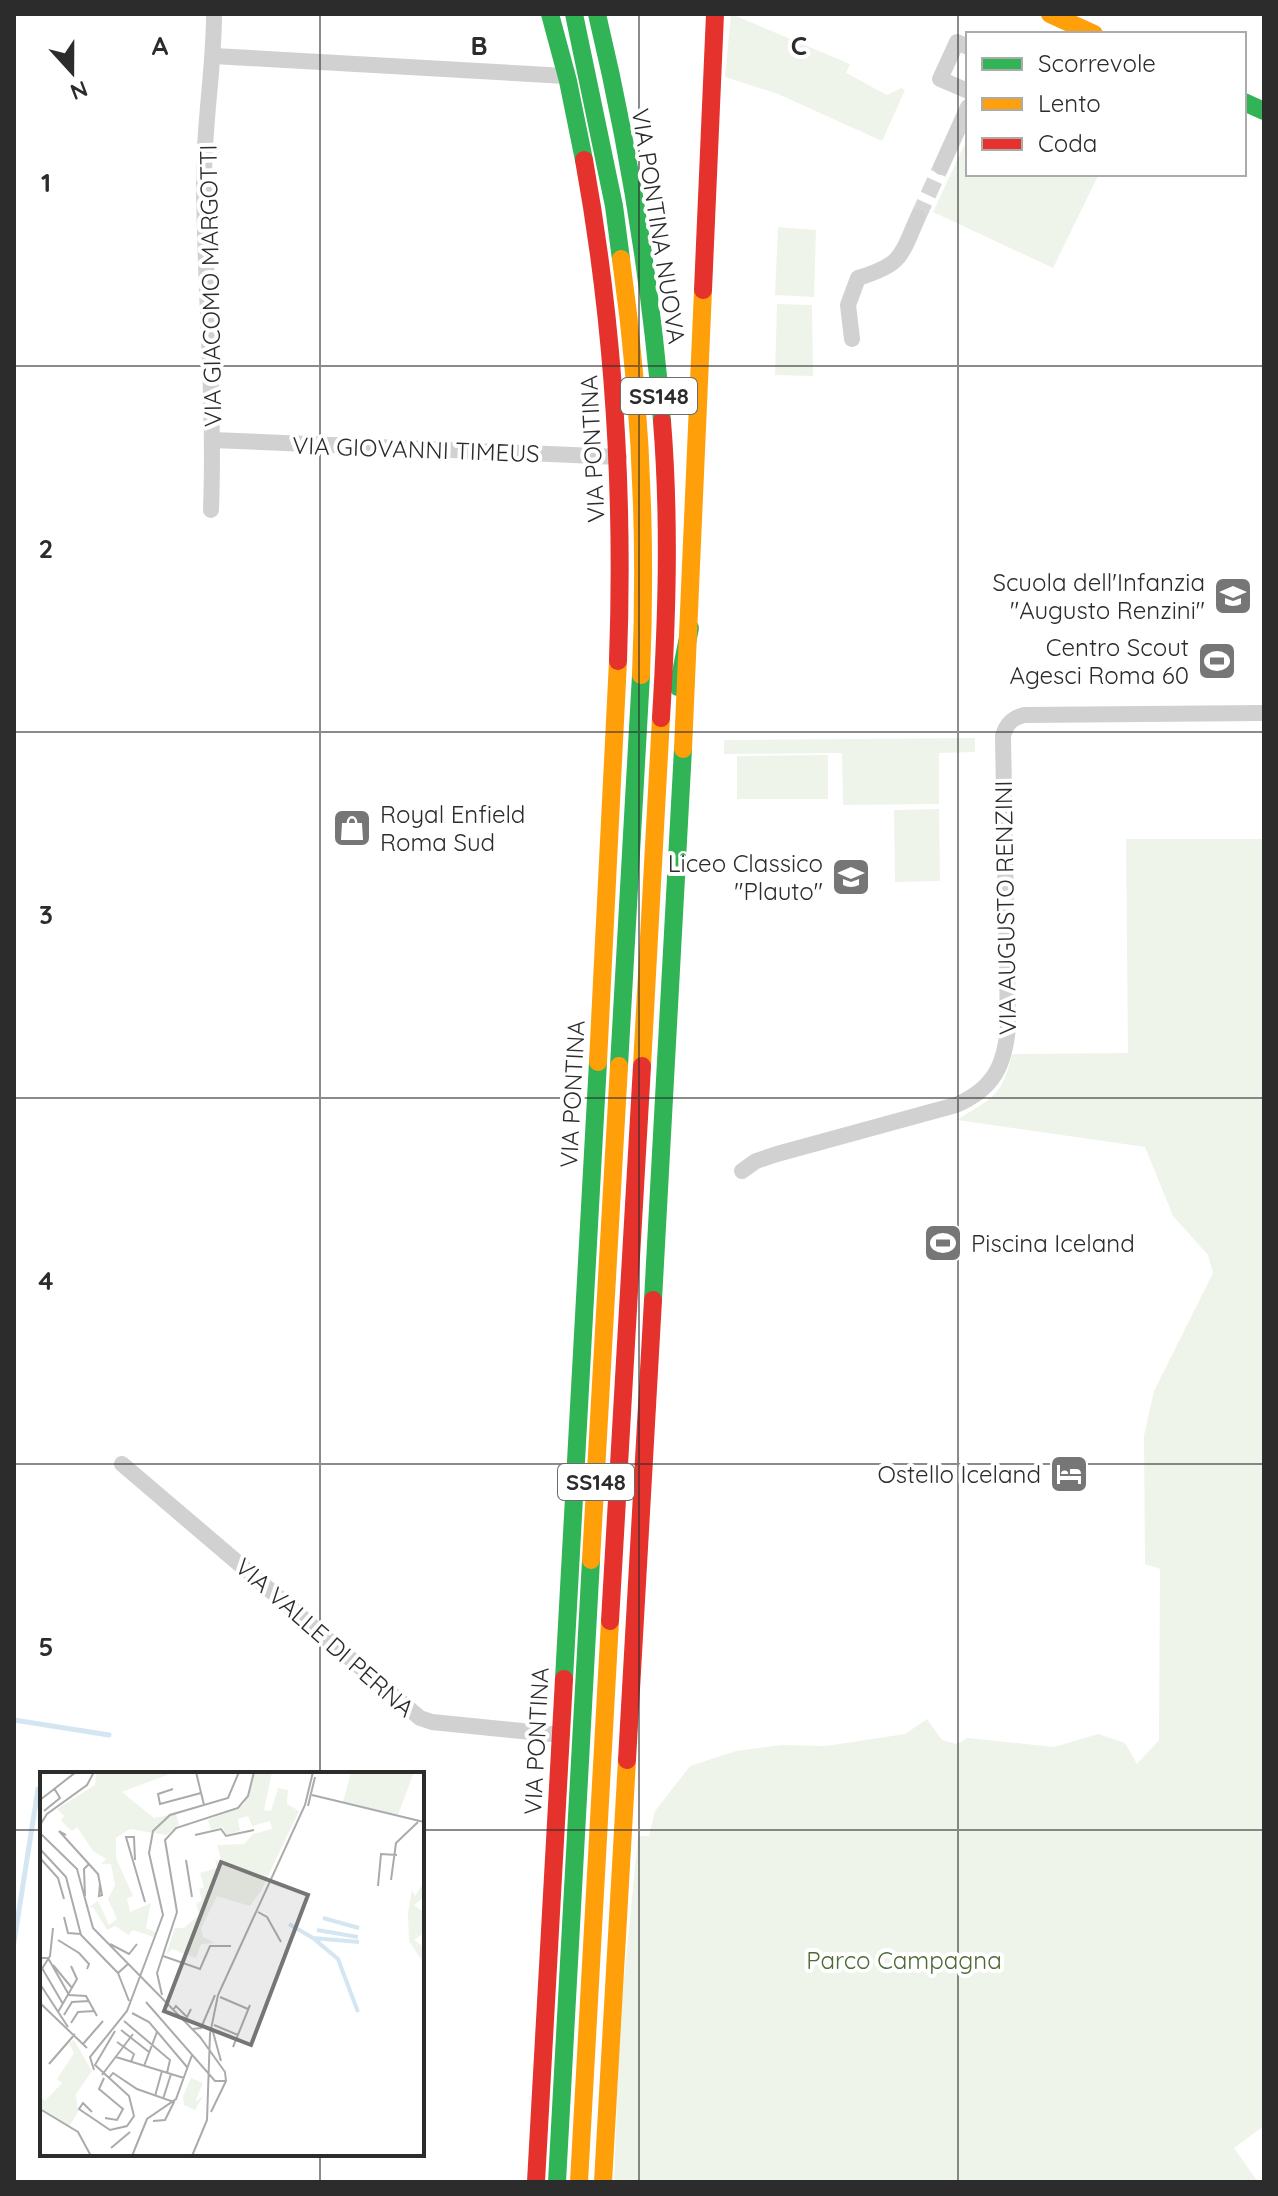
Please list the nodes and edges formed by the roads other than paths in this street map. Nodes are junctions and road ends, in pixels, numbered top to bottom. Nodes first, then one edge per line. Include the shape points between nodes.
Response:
1 (214, 14) edge
2 (550, 14) edge
3 (574, 14) edge
4 (597, 14) edge
5 (715, 14) edge
6 (1050, 14) edge
7 (1090, 32) edge
8 (966, 46) edge
9 (214, 56) junction
10 (566, 76) junction
11 (966, 90) edge
12 (966, 111) edge
13 (941, 167) tunnel mouth
14 (918, 217) tunnel mouth
15 (852, 339) dead end
16 (213, 440) junction
17 (619, 457) junction
18 (211, 510) dead end
19 (690, 628) junction
20 (1264, 713) edge
21 (637, 783) joint
22 (659, 783) junction
23 (742, 1171) dead end
24 (122, 1464) dead end
25 (561, 1735) junction
26 (536, 2182) edge
27 (557, 2182) edge
28 (579, 2182) edge
29 (603, 2182) edge

1 - 9 street, VIA GIACOMO MARGOTTI
2 - 10 main road, VIA PONTINA
3 - 21 main road, VIA PONTINA NUOVA / SS148 via 614,206 633,345 645,591
4 - 22 main road, VIA PONTINA NUOVA / SS148 via 637,210 666,469 668,596
5 - 19 main road
6 - 7 main road
8 - 11 street via 957,42 940,79
9 - 10 street
9 - 16 street, VIA GIACOMO MARGOTTI via 204,184
10 - 17 main road, VIA PONTINA via 603,284
12 - 13 street
14 - 15 street via 898,260 858,278 848,305
16 - 17 street, VIA GIOVANNI TIMEUS
16 - 18 street, VIA GIACOMO MARGOTTI
17 - 25 main road, VIA PONTINA via 619,667
19 - 22 main road
19 - 29 main road
20 - 23 street, VIA AUGUSTO RENZINI via 1013,719 1003,736 1008,1026 1001,1065 989,1085 956,1105 777,1154
21 - 27 main road, VIA PONTINA / SS148
22 - 28 main road, SS148
24 - 25 street, VIA VALLE DI PERNA via 418,1717
25 - 26 main road, VIA PONTINA

